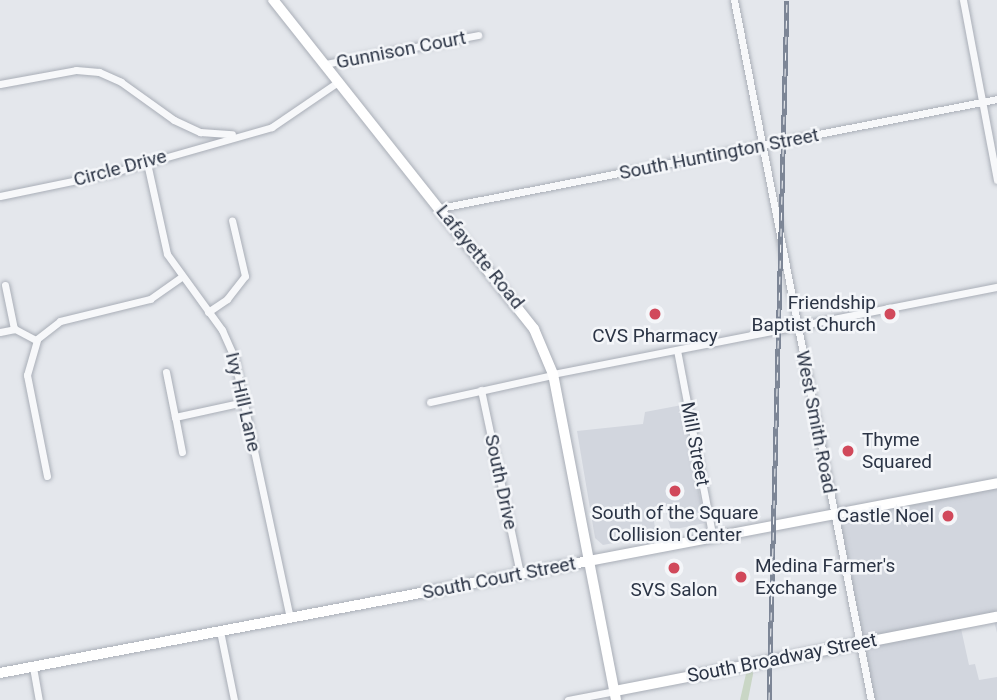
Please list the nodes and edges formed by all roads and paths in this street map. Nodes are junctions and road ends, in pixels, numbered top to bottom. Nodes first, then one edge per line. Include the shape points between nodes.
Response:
1 (273, 0) edge
2 (734, 0) edge
3 (963, 0) edge
4 (478, 35) dead end
5 (325, 64) junction
6 (338, 82) junction
7 (0, 84) edge
8 (997, 99) edge
9 (982, 102) junction
10 (240, 135) junction
11 (762, 146) junction
12 (147, 163) junction
13 (997, 180) edge
14 (0, 196) edge
15 (440, 208) junction
16 (232, 220) dead end
17 (181, 277) junction
18 (5, 285) dead end
19 (997, 287) edge
20 (208, 312) junction
21 (797, 327) junction
22 (14, 329) junction
23 (0, 332) edge
24 (36, 340) junction
25 (677, 350) junction
26 (166, 372) dead end
27 (553, 374) junction
28 (481, 390) junction
29 (244, 402) junction
30 (430, 402) dead end
31 (175, 417) junction
32 (182, 452) dead end
33 (47, 476) dead end
34 (997, 483) edge
35 (834, 515) junction
36 (713, 538) junction
37 (589, 561) junction
38 (520, 574) junction
39 (997, 617) edge
40 (290, 618) junction
41 (220, 631) junction
42 (859, 643) junction
43 (33, 667) junction
44 (0, 673) edge
45 (615, 696) edge
46 (39, 700) edge
47 (234, 700) edge
48 (568, 700) edge
49 (871, 700) edge

1 - 5 main road, Lafayette Road
2 - 11 street, West Smith Road
3 - 9 street
4 - 5 street, Gunnison Court
5 - 6 main road, Lafayette Road
6 - 10 street, Circle Drive via 286,120
6 - 15 main road, Lafayette Road
7 - 10 street, Circle Drive via 76,70 99,72 190,128
8 - 9 street, South Huntington Street
9 - 11 street, South Huntington Street
9 - 13 street
10 - 12 street, Circle Drive
11 - 15 street, South Huntington Street
11 - 21 street, West Smith Road
12 - 14 street, Circle Drive
12 - 17 street, Ivy Hill Lane via 163,244
15 - 27 main road, Lafayette Road via 524,312
16 - 20 street via 245,276 227,299
17 - 20 street, Ivy Hill Lane
17 - 24 street via 150,299 60,321
18 - 22 street
19 - 21 street
20 - 29 street, Ivy Hill Lane via 229,344
21 - 25 street
21 - 35 street, West Smith Road
22 - 23 street
22 - 24 street
24 - 33 street via 27,375
25 - 27 street
25 - 36 street, Mill Street
26 - 31 street
27 - 28 street
27 - 37 main road, Lafayette Road
28 - 30 street
28 - 38 street, South Drive
29 - 31 street
29 - 40 street, Ivy Hill Lane
31 - 32 street
34 - 35 highway, South Court Street
35 - 36 highway, South Court Street
35 - 42 street, West Smith Road
36 - 37 highway, South Court Street
37 - 38 main road, South Court Street
37 - 45 highway
38 - 40 main road, South Court Street
39 - 42 main road, South Broadway Street
40 - 41 main road, South Court Street
41 - 43 main road, South Court Street
41 - 47 street
42 - 45 main road, South Broadway Street
42 - 49 street, West Smith Road
43 - 44 main road, South Court Street
43 - 46 street
45 - 48 street, South Broadway Street

